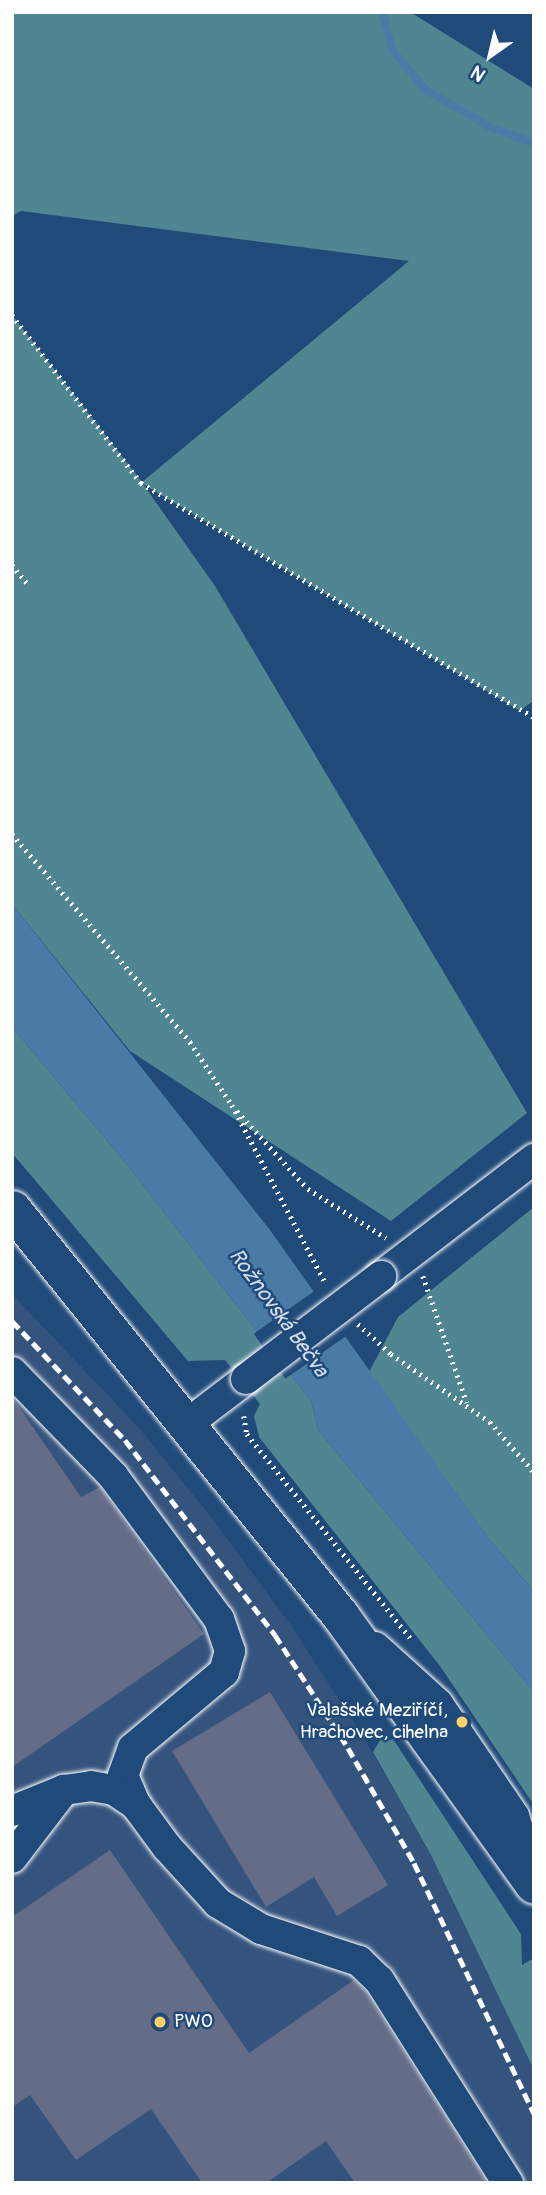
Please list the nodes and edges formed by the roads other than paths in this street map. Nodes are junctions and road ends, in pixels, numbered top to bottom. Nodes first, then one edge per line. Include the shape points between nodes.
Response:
1 (534, 1159) edge
2 (12, 1209) edge
3 (12, 1372) edge
4 (187, 1424) junction
5 (64, 1790) junction
6 (136, 1805) junction
7 (12, 1811) edge
8 (12, 1857) edge
9 (534, 1882) edge
10 (508, 2183) edge

1 - 4 street, bridge via 413,1262 381,1276 247,1394
2 - 4 main road
3 - 6 street via 113,1476 219,1619 230,1651 224,1672 133,1748 123,1775
4 - 9 main road via 340,1615
5 - 6 street via 91,1786 114,1790
5 - 7 street
5 - 8 street
6 - 10 street via 218,1903 261,1929 359,1961 379,1980

